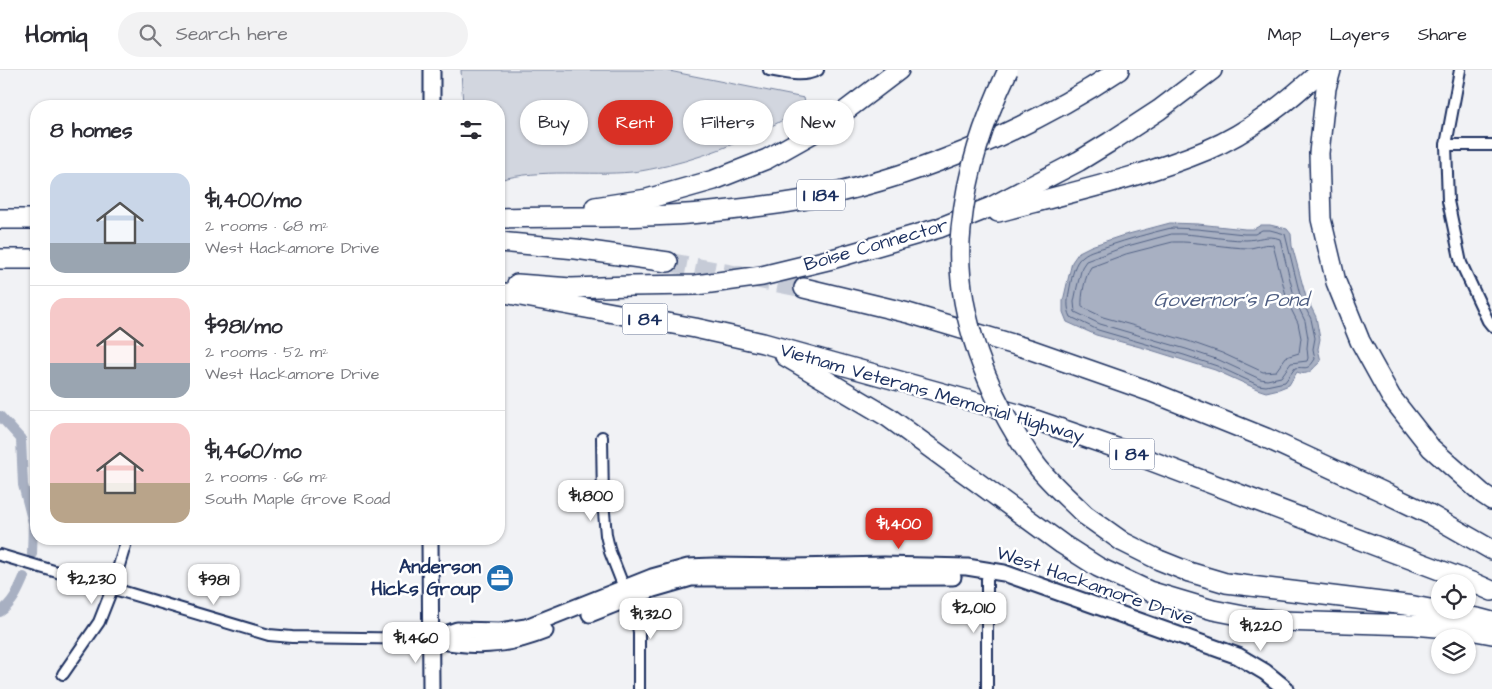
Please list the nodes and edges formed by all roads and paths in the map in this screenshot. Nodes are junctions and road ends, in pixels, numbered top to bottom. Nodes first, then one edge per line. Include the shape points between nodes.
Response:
1 (432, 70) edge
2 (769, 70) edge
3 (818, 70) edge
4 (899, 70) edge
5 (1008, 70) edge
6 (1118, 70) edge
7 (1212, 70) edge
8 (1322, 70) edge
9 (1331, 70) edge
10 (1460, 70) edge
11 (432, 100) edge
12 (1446, 145) junction
13 (1492, 145) edge
14 (524, 217) junction
15 (505, 218) edge
16 (0, 219) edge
17 (30, 219) edge
18 (939, 228) junction
19 (505, 243) edge
20 (0, 259) edge
21 (30, 259) edge
22 (668, 262) tunnel mouth
23 (505, 283) edge
24 (804, 288) tunnel mouth
25 (505, 293) edge
26 (1492, 326) edge
27 (763, 343) junction
28 (602, 437) dead end
29 (1492, 500) edge
30 (1429, 514) junction
31 (1492, 541) edge
32 (125, 545) edge
33 (430, 545) edge
34 (1492, 550) edge
35 (0, 555) edge
36 (987, 578) junction
37 (112, 589) junction
38 (1492, 591) edge
39 (625, 594) junction
40 (1096, 612) junction
41 (1492, 622) edge
42 (1492, 634) edge
43 (431, 639) junction
44 (1215, 653) junction
45 (63, 674) dead end
46 (431, 689) edge
47 (639, 689) edge
48 (987, 689) edge
49 (1272, 689) edge
50 (1286, 689) edge

1 - 11 street
2 - 3 street via 795,75
4 - 14 highway via 824,127 768,159 714,180 647,199
5 - 41 highway, bridge via 979,139 966,189 960,231 960,273 968,317 994,394 1008,423 1038,468 1085,514 1123,542 1189,572 1226,583 1414,606
6 - 14 highway, I 184 via 1098,84 982,145 860,186 797,201 710,212
7 - 18 highway, Boise Connector via 1160,110 1079,161 991,207
8 - 18 highway via 1287,102 1252,126 1208,149 1150,170
9 - 29 highway via 1318,153 1321,218 1336,282 1360,341 1391,397 1431,448
10 - 12 street
12 - 13 street
12 - 26 street via 1448,201 1461,263
14 - 15 highway, I 184
16 - 17 highway
18 - 23 highway, Boise Connector, bridge via 762,276 696,285 571,288
19 - 22 highway
20 - 21 highway
24 - 30 highway via 908,313 1098,372 1208,413
25 - 27 highway, Vietnam Veterans Memorial Highway / I 84
27 - 38 highway, Vietnam Veterans Memorial Highway / I 84 via 1018,414 1125,451
27 - 42 highway via 888,417 1062,544 1098,567 1149,591 1213,610 1280,621 1414,624
28 - 39 street via 604,518 610,552
30 - 31 highway
30 - 34 highway
32 - 37 street
33 - 43 street
35 - 37 street, West Hackamore Drive
36 - 39 street, West Hackamore Drive via 701,577
36 - 40 street, West Hackamore Drive
36 - 48 street
37 - 43 street, West Hackamore Drive via 269,635
37 - 45 street via 99,622
39 - 40 street, West Hackamore Drive via 672,570 695,567 967,567 1004,573
39 - 43 street, West Hackamore Drive via 514,642 457,644
39 - 47 street via 639,632
40 - 44 street, West Hackamore Drive
43 - 46 street
44 - 49 street
44 - 50 street via 1250,663

